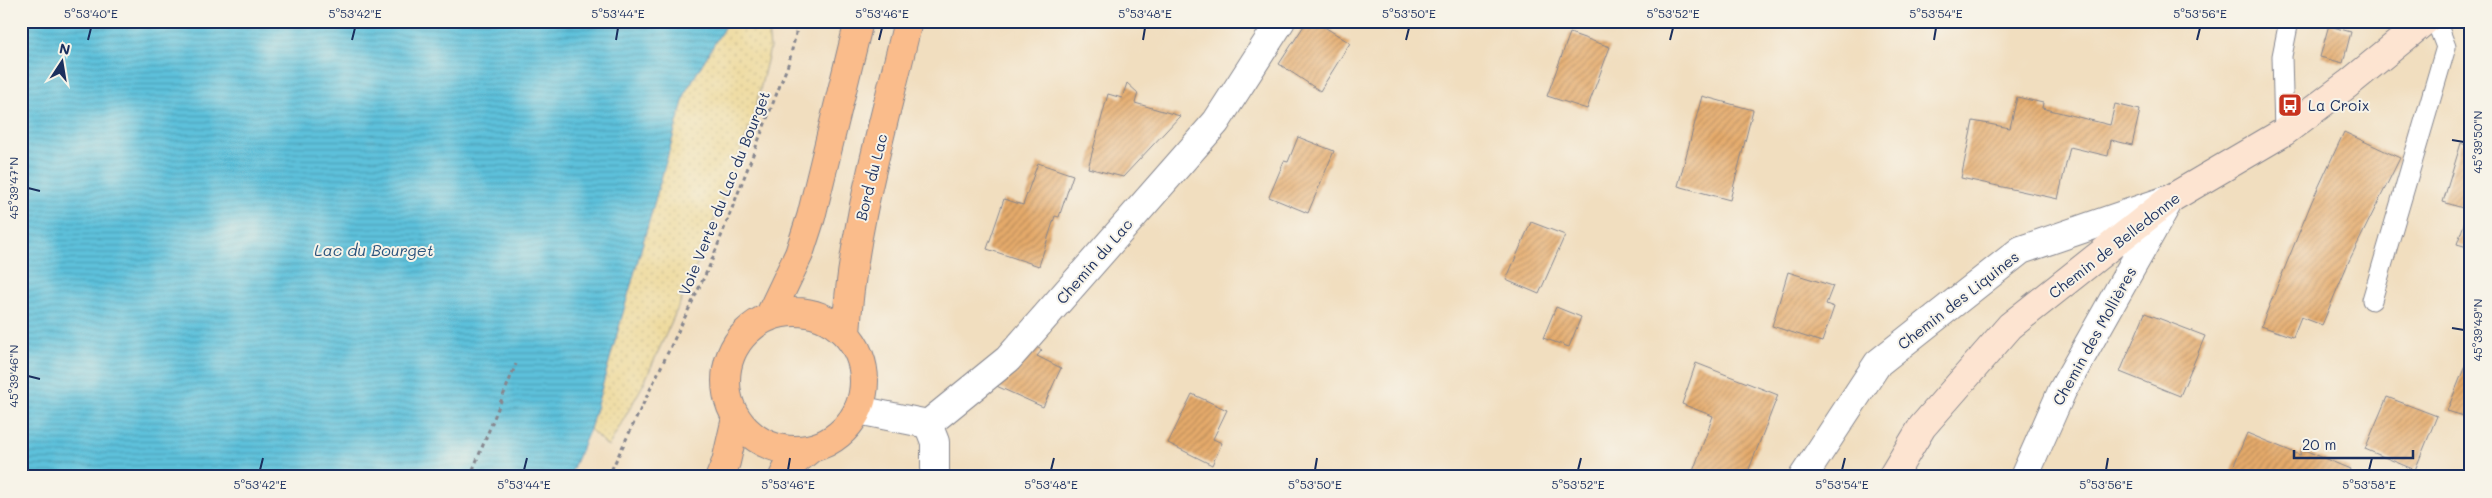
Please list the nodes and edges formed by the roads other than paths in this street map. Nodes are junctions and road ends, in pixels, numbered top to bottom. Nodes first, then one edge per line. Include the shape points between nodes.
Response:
1 (859, 21) edge
2 (908, 21) edge
3 (1281, 21) edge
4 (2289, 21) edge
5 (2425, 21) edge
6 (2436, 21) edge
7 (2284, 132) junction
8 (2170, 199) junction
9 (2372, 300) dead end
10 (769, 317) junction
11 (846, 334) junction
12 (858, 410) junction
13 (736, 418) junction
14 (928, 424) junction
15 (809, 450) junction
16 (720, 477) edge
17 (782, 477) edge
18 (935, 477) edge
19 (1802, 477) edge
20 (1892, 477) edge
21 (2024, 477) edge

1 - 10 main road via 811,216 798,254
2 - 11 main road, Bord du Lac via 859,224 848,292
3 - 14 street, Chemin du Lac via 1203,137 1008,359
4 - 7 lane via 2282,56
5 - 7 main road, Chemin de Belledonne
6 - 9 lane via 2446,47
7 - 8 main road, Chemin de Belledonne
8 - 19 street, Chemin des Liquines via 2021,250 1878,364
8 - 20 main road, Chemin de Belledonne via 2010,326 1922,427
8 - 21 street, Chemin des Mollières via 2062,391
10 - 11 main road via 785,313 809,314 827,320
10 - 13 main road via 742,337 730,356 725,380 726,401
11 - 12 main road via 860,358 864,387
12 - 14 street
12 - 15 main road via 845,430
13 - 15 main road via 752,436 784,450
13 - 16 main road
14 - 18 street via 935,442
15 - 17 main road

